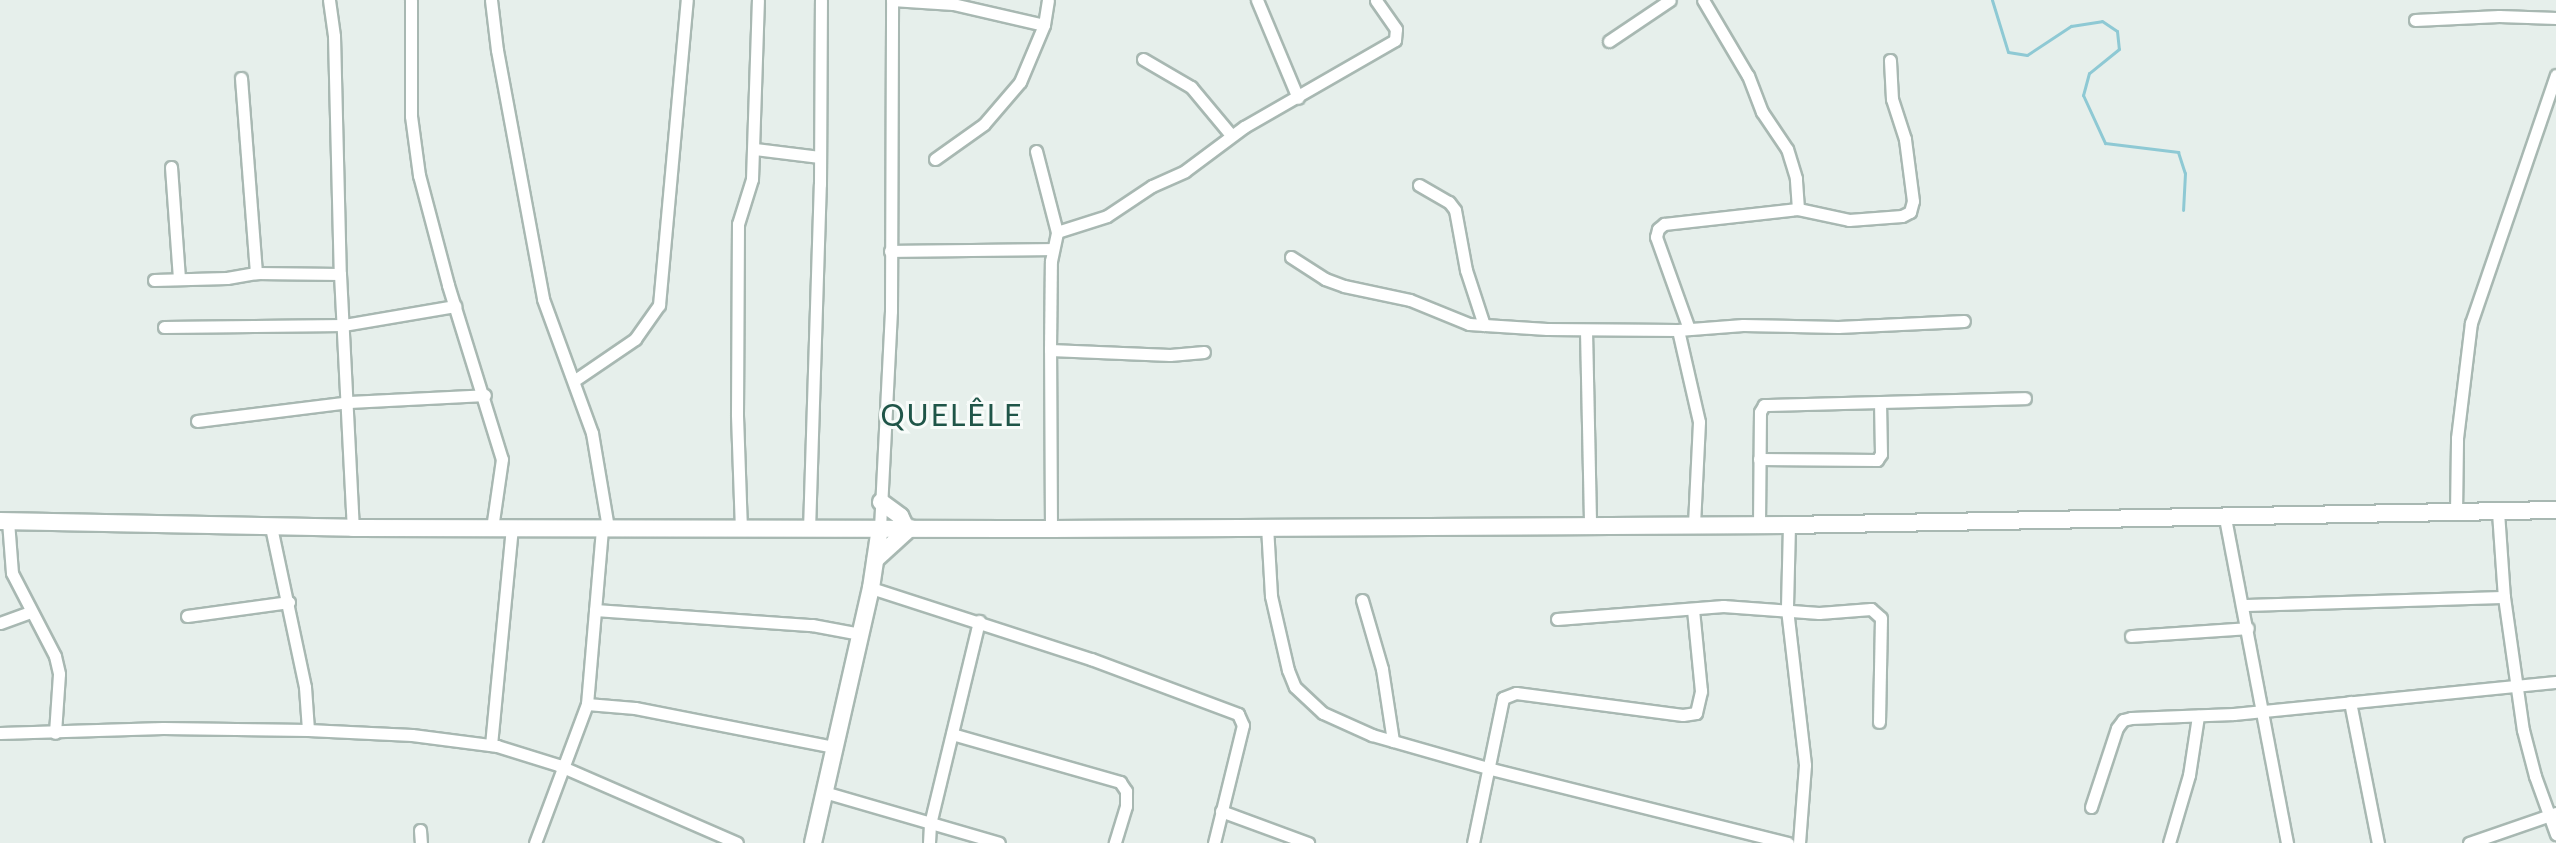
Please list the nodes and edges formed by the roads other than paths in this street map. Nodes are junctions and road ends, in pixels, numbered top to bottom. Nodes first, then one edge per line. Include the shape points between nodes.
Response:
1 (329, 0) edge
2 (411, 0) edge
3 (491, 0) edge
4 (687, 0) edge
5 (758, 0) edge
6 (821, 0) edge
7 (892, 0) edge
8 (1048, 0) edge
9 (1257, 0) edge
10 (1376, 0) edge
11 (1670, 0) edge
12 (1703, 0) edge
13 (2556, 18) edge
14 (2415, 20) dead end
15 (1044, 25) junction
16 (1609, 41) dead end
17 (1143, 59) dead end
18 (1890, 60) dead end
19 (2556, 75) edge
20 (241, 78) dead end
21 (1298, 98) junction
22 (1231, 135) junction
23 (755, 149) junction
24 (1036, 151) dead end
25 (820, 157) junction
26 (935, 159) dead end
27 (171, 167) dead end
28 (1419, 185) dead end
29 (1798, 209) junction
30 (1057, 232) junction
31 (1052, 249) junction
32 (890, 251) junction
33 (1291, 257) dead end
34 (256, 273) junction
35 (340, 274) junction
36 (179, 278) junction
37 (154, 280) dead end
38 (455, 306) junction
39 (1964, 321) dead end
40 (344, 325) junction
41 (1484, 325) junction
42 (164, 327) dead end
43 (1586, 330) junction
44 (1683, 330) junction
45 (1050, 350) junction
46 (1204, 352) dead end
47 (575, 380) junction
48 (485, 395) junction
49 (2025, 398) dead end
50 (349, 402) junction
51 (1880, 402) junction
52 (197, 421) dead end
53 (1759, 459) junction
54 (881, 504) junction
55 (2556, 510) edge
56 (2498, 512) junction
57 (2456, 513) junction
58 (2225, 518) junction
59 (4, 521) edge
60 (1694, 524) junction
61 (1759, 525) junction
62 (1789, 525) junction
63 (1267, 526) junction
64 (1590, 526) junction
65 (271, 527) junction
66 (353, 528) junction
67 (492, 528) junction
68 (512, 528) junction
69 (605, 528) junction
70 (855, 528) junction
71 (880, 528) junction
72 (908, 528) junction
73 (1051, 529) junction
74 (741, 530) junction
75 (809, 530) junction
76 (877, 556) junction
77 (871, 588) junction
78 (2504, 597) junction
79 (1362, 600) dead end
80 (289, 602) junction
81 (2244, 605) junction
82 (1787, 609) junction
83 (595, 610) junction
84 (1693, 610) junction
85 (31, 612) junction
86 (187, 616) dead end
87 (1557, 619) dead end
88 (979, 621) junction
89 (0, 623) edge
90 (2248, 628) junction
91 (860, 634) junction
92 (2131, 636) dead end
93 (2556, 682) edge
94 (2516, 685) junction
95 (2350, 702) junction
96 (587, 704) junction
97 (2261, 711) junction
98 (2198, 716) junction
99 (1879, 722) dead end
100 (308, 730) junction
101 (0, 733) edge
102 (55, 733) junction
103 (952, 734) junction
104 (1393, 741) junction
105 (491, 745) junction
106 (833, 747) junction
107 (566, 768) junction
108 (1491, 769) junction
109 (824, 792) junction
110 (2091, 807) dead end
111 (1221, 811) junction
112 (2552, 814) edge
113 (930, 824) junction
114 (2556, 834) edge
115 (535, 843) edge
116 (736, 843) edge
117 (813, 843) edge
118 (929, 843) edge
119 (999, 843) edge
120 (1115, 843) edge
121 (1214, 843) edge
122 (1308, 843) edge
123 (1473, 843) edge
124 (1788, 843) edge
125 (1799, 843) edge
126 (2169, 843) edge
127 (2287, 843) edge
128 (2378, 843) edge
129 (2469, 843) edge

1 - 35 street
2 - 38 street via 414,147
3 - 47 street via 543,299
4 - 47 street via 659,305 635,339
5 - 23 street
6 - 25 street
7 - 15 street via 953,4
7 - 32 street
8 - 15 street
9 - 21 street
10 - 21 street via 1396,29 1395,40
11 - 16 street
12 - 29 street via 1787,149
13 - 14 street
15 - 26 street via 1020,82 1005,101 984,124
17 - 22 street via 1191,87
18 - 29 street via 1892,99 1905,139 1910,212 1849,220
19 - 57 street via 2471,323 2457,438
20 - 34 street
21 - 22 street
22 - 30 street via 1185,171 1107,216
23 - 25 street
23 - 74 street via 738,224
24 - 30 street
25 - 75 street
27 - 36 street
28 - 41 street via 1455,210 1466,270
29 - 44 street via 1664,224 1658,229
30 - 31 street
31 - 32 street
31 - 45 street
32 - 54 street
33 - 41 street via 1344,286 1410,300 1455,320
34 - 35 street
34 - 36 street
35 - 40 street
36 - 37 street
38 - 40 street
38 - 48 street
39 - 44 street
40 - 42 street
40 - 50 street
41 - 43 street
43 - 44 street
43 - 64 street
44 - 60 street via 1699,422
45 - 46 street
45 - 73 street
47 - 69 street via 600,467
48 - 50 street
48 - 67 street via 502,459
49 - 51 street
50 - 52 street
50 - 66 street
51 - 53 street via 1764,405
51 - 53 street via 1877,460
53 - 61 street
54 - 70 main road
54 - 71 street
54 - 72 main road
55 - 56 main road
56 - 57 main road
56 - 78 street
57 - 58 main road
58 - 62 main road
58 - 81 street
59 - 65 main road
59 - 85 street via 12,573
60 - 61 main road
60 - 64 main road
61 - 62 main road
62 - 82 street
63 - 64 main road
63 - 73 main road
63 - 104 street via 1271,596 1295,687 1323,713
65 - 66 main road
65 - 80 street
66 - 67 main road
67 - 68 main road
68 - 69 main road
68 - 105 street
69 - 74 main road
69 - 83 street
70 - 71 main road
70 - 75 main road
70 - 76 main road
71 - 72 main road
71 - 76 main road
72 - 73 main road
72 - 76 main road
74 - 75 main road
76 - 77 main road
77 - 88 street
77 - 91 main road
78 - 81 street
78 - 94 street
79 - 104 street via 1382,669
80 - 86 street
80 - 100 street
81 - 90 street
82 - 84 street
82 - 99 street via 1878,613
82 - 125 street via 1805,765
83 - 91 street via 812,625
83 - 96 street
84 - 87 street
84 - 108 street via 1701,691 1696,713 1507,695 1500,705
85 - 89 street
85 - 102 street via 59,674
88 - 103 street
88 - 111 street via 1238,714 1243,725
90 - 92 street
90 - 97 street
91 - 106 main road
93 - 94 street
94 - 95 street
94 - 112 street via 2535,776
95 - 97 street
95 - 128 street
96 - 106 street via 635,708
96 - 107 street
97 - 98 street
97 - 127 street
98 - 110 street via 2123,720
98 - 126 street via 2189,775
100 - 102 street
100 - 105 street
101 - 102 street
103 - 113 street
103 - 120 street via 1120,782 1126,806
104 - 108 street
105 - 107 street
106 - 109 main road
107 - 115 street
107 - 116 street
108 - 123 street
108 - 124 street
109 - 113 street
109 - 117 main road
111 - 121 street
111 - 122 street
112 - 114 street
112 - 129 street
113 - 118 street
113 - 119 street

